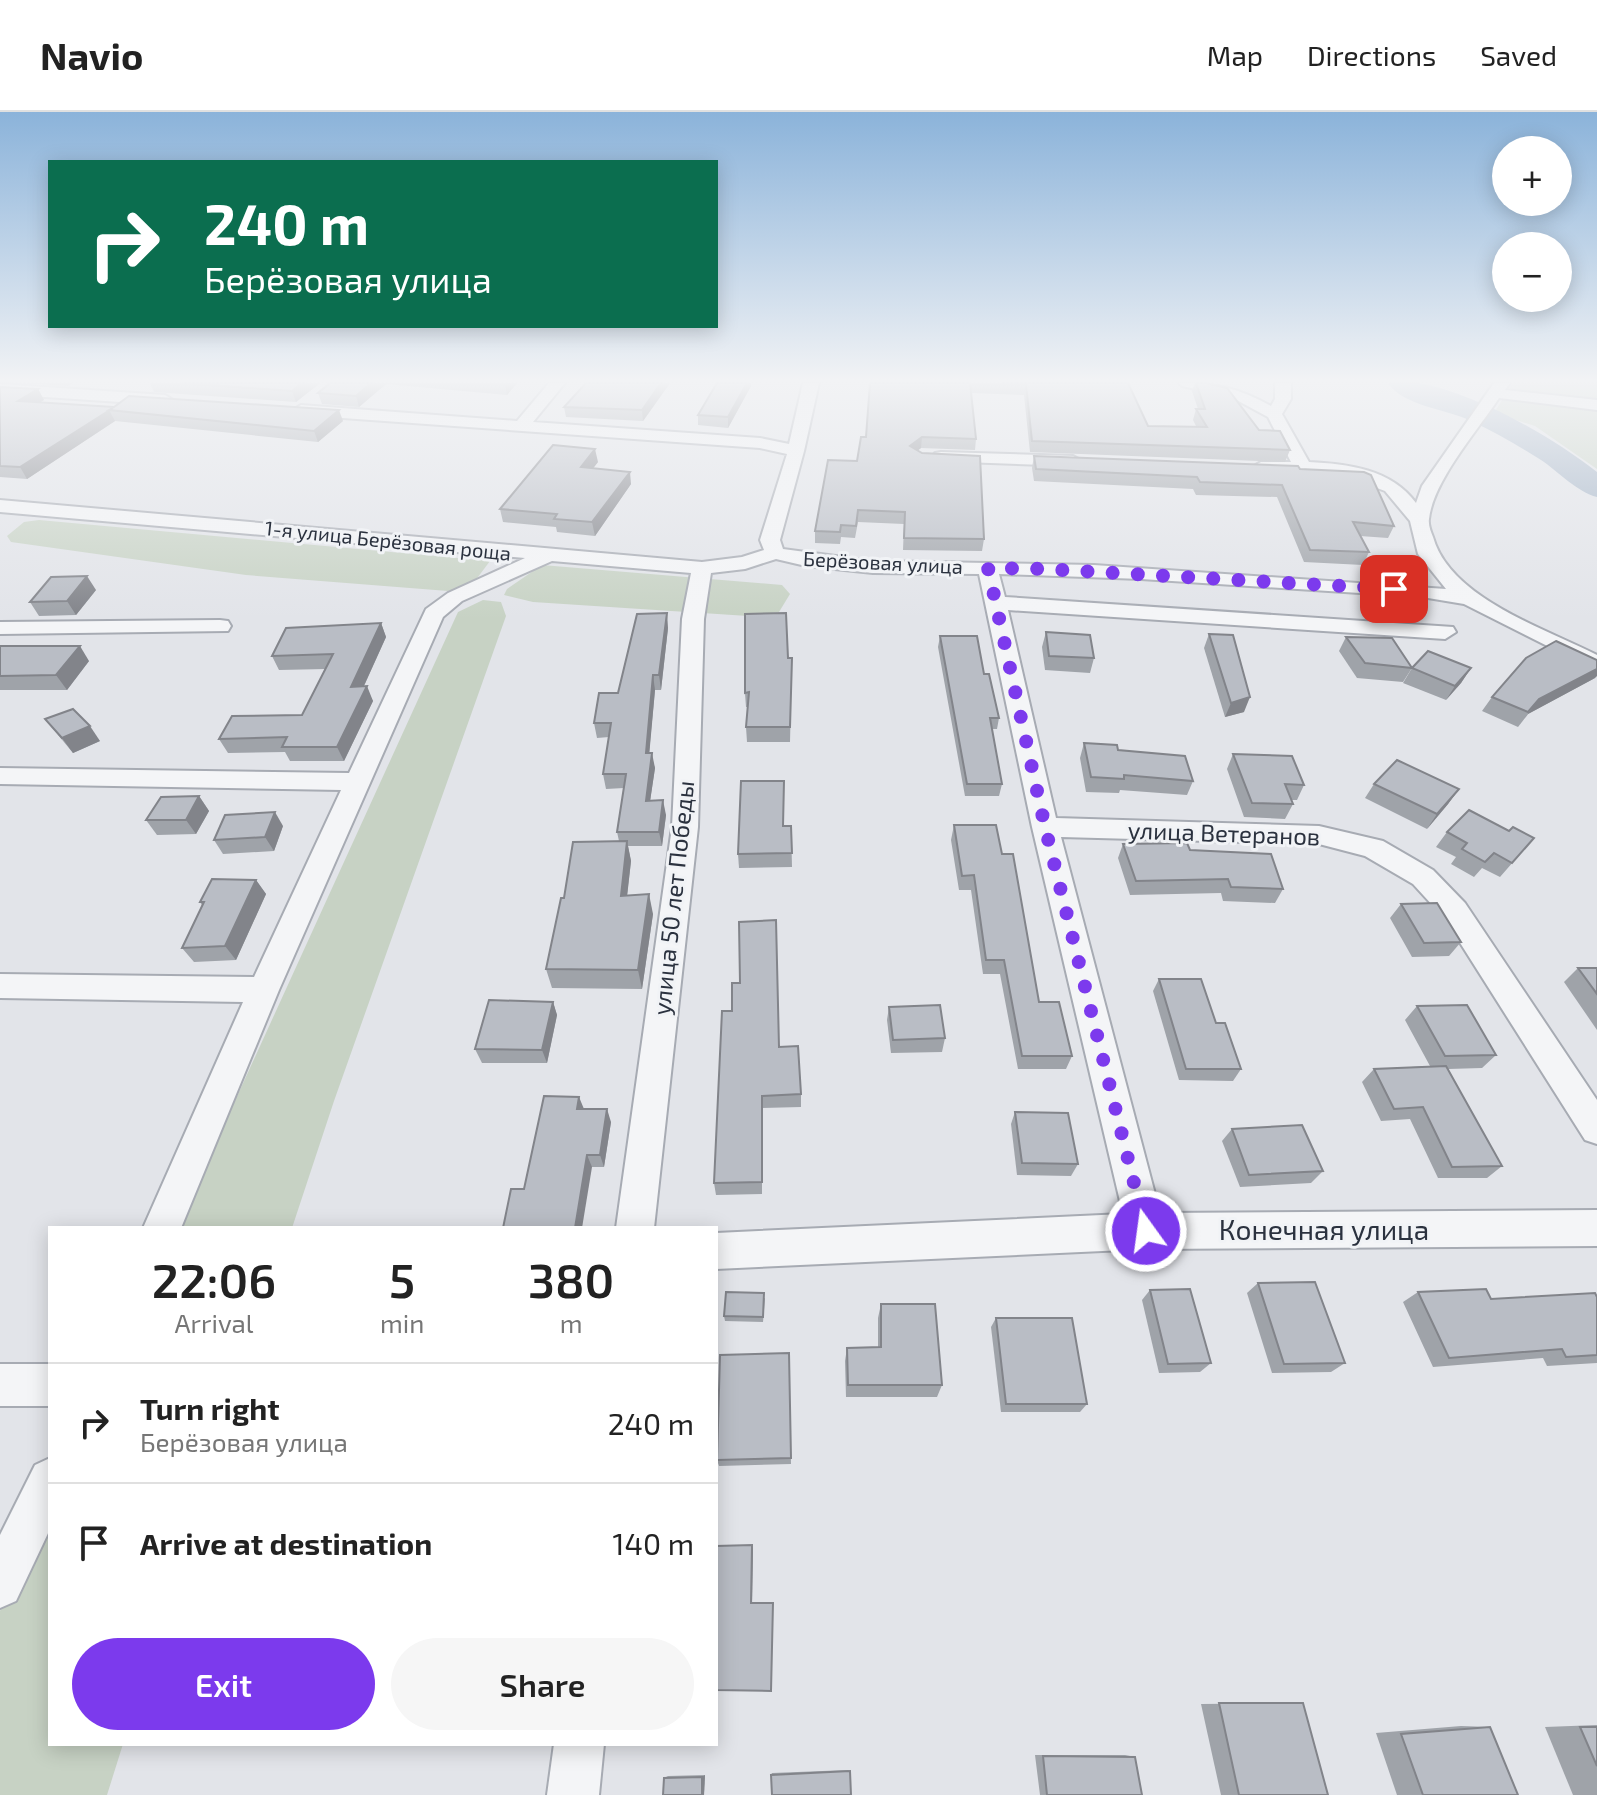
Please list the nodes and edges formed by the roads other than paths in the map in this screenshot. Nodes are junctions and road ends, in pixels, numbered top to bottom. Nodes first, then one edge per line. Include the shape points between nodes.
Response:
1 (793, 462) edge
2 (1083, 462) edge
3 (1096, 462) edge
4 (1300, 462) edge
5 (1448, 462) edge
6 (1239, 466) edge
7 (1303, 468) junction
8 (4, 515) edge
9 (1419, 521) junction
10 (775, 553) junction
11 (546, 556) junction
12 (702, 568) junction
13 (988, 568) junction
14 (1470, 599) junction
15 (996, 603) junction
16 (220, 626) dead end
17 (0, 628) edge
18 (1445, 632) dead end
19 (1597, 664) edge
20 (0, 776) edge
21 (358, 782) junction
22 (1045, 827) junction
23 (0, 986) edge
24 (264, 990) junction
25 (1597, 1129) edge
26 (163, 1226) edge
27 (635, 1226) edge
28 (1597, 1228) edge
29 (1146, 1231) junction
30 (718, 1251) edge
31 (0, 1385) edge
32 (48, 1385) edge
33 (48, 1484) edge
34 (0, 1585) edge
35 (579, 1746) edge
36 (573, 1795) edge

1 - 10 street via 770,540
2 - 3 street
4 - 7 street
5 - 9 street via 1431,486
6 - 7 street
7 - 9 street via 1373,478 1393,488
8 - 11 street, 1-я улица Берёзовая роща via 26,508
9 - 14 street via 1428,554
10 - 12 street, 1-я улица Берёзовая роща
10 - 13 street, Берёзовая улица via 799,560
11 - 12 street, 1-я улица Берёзовая роща
11 - 21 street via 455,597 434,614
12 - 27 street, улица 50 лет Победы via 693,619 685,827
13 - 14 street, Берёзовая улица via 1422,591
13 - 15 street
14 - 19 street
15 - 18 street
15 - 22 street
16 - 17 street
20 - 21 street
21 - 24 street
22 - 25 street, улица Ветеранов via 1319,835 1373,848 1423,877 1455,911
22 - 29 street
23 - 24 street
24 - 26 street
28 - 29 street, Конечная улица
29 - 30 street, Конечная улица
31 - 32 street
33 - 34 street
35 - 36 street

